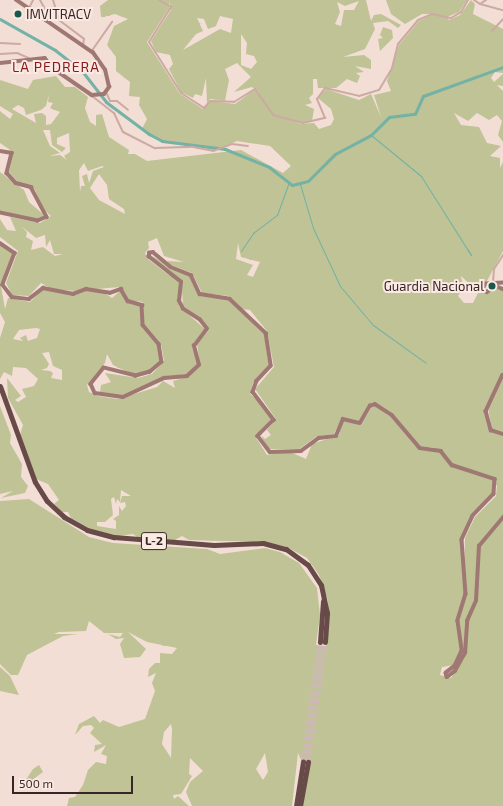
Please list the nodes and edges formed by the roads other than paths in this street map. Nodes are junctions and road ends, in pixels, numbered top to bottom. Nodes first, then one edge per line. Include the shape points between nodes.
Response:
1 (16, 0) edge
2 (33, 0) edge
3 (40, 0) edge
4 (53, 0) edge
5 (159, 0) edge
6 (468, 0) edge
7 (474, 0) edge
8 (486, 0) edge
9 (480, 4) junction
10 (29, 8) junction
11 (503, 10) edge
12 (42, 16) junction
13 (503, 19) edge
14 (112, 22) dead end
15 (492, 31) dead end
16 (0, 44) edge
17 (20, 44) dead end
18 (82, 45) junction
19 (91, 52) junction
20 (0, 54) edge
21 (29, 58) junction
22 (0, 63) edge
23 (104, 93) junction
24 (94, 95) junction
25 (128, 110) dead end
26 (248, 146) dead end
27 (0, 151) edge
28 (0, 213) edge
29 (0, 243) edge
30 (503, 255) edge
31 (493, 283) junction
32 (503, 283) edge
33 (503, 288) edge
34 (503, 375) edge
35 (0, 386) edge
36 (0, 394) edge
37 (503, 434) edge
38 (503, 517) edge
39 (296, 806) edge
40 (300, 806) edge

1 - 10 main road
2 - 10 street
3 - 12 street via 45,9
4 - 18 street via 59,20 84,40
5 - 6 street via 170,7 149,42 181,93 204,108 210,101 234,102 255,89 273,115 305,123 325,118 317,99 326,88 359,96 379,90 392,68 398,44 416,22 427,14 451,18 461,12
7 - 9 street
8 - 9 street
9 - 11 street
10 - 12 main road
12 - 18 main road
13 - 15 street
14 - 19 street
16 - 17 street
18 - 19 main road
19 - 23 main road via 107,75 109,87
20 - 21 street via 17,53
21 - 22 main road
21 - 24 main road via 46,59 54,69
23 - 24 main road
23 - 25 street via 110,101 117,101
24 - 26 street via 114,113 123,132 155,148 193,147 213,151 232,144
27 - 28 main road via 12,154 7,173 16,183 31,187 46,217 38,222
29 - 38 main road via 16,253 3,286 12,297 29,299 43,288 73,294 86,289 110,293 121,289 128,301 142,305 143,325 159,344 162,362 150,372 136,376 105,368 90,384 95,393 123,397 164,378 187,376 199,365 194,346 207,329 200,320 182,309 179,301 181,282 149,257 148,253 153,252 171,268 191,275 200,294 230,299 266,333 270,368 257,381 253,392 274,420 258,436 270,452 301,451 319,438 336,436 343,419 360,423 370,406 375,404 391,414 420,448 441,451 452,465 486,473 495,483 495,492 473,516 462,540 466,594 458,621 462,651 447,677 465,653 468,621 476,601 479,546
30 - 31 street via 494,269
31 - 32 main road
31 - 33 main road via 485,284 484,290
34 - 37 main road via 486,411 491,430
35 - 36 highway, L-2 via 35,482 61,514 87,530 114,537 208,544 263,543 286,549 308,565 321,585 327,613 322,642 323,611 320,590 308,569 285,552 263,546 214,547 113,540 86,532 63,519 45,502 32,483
39 - 40 highway via 305,762

